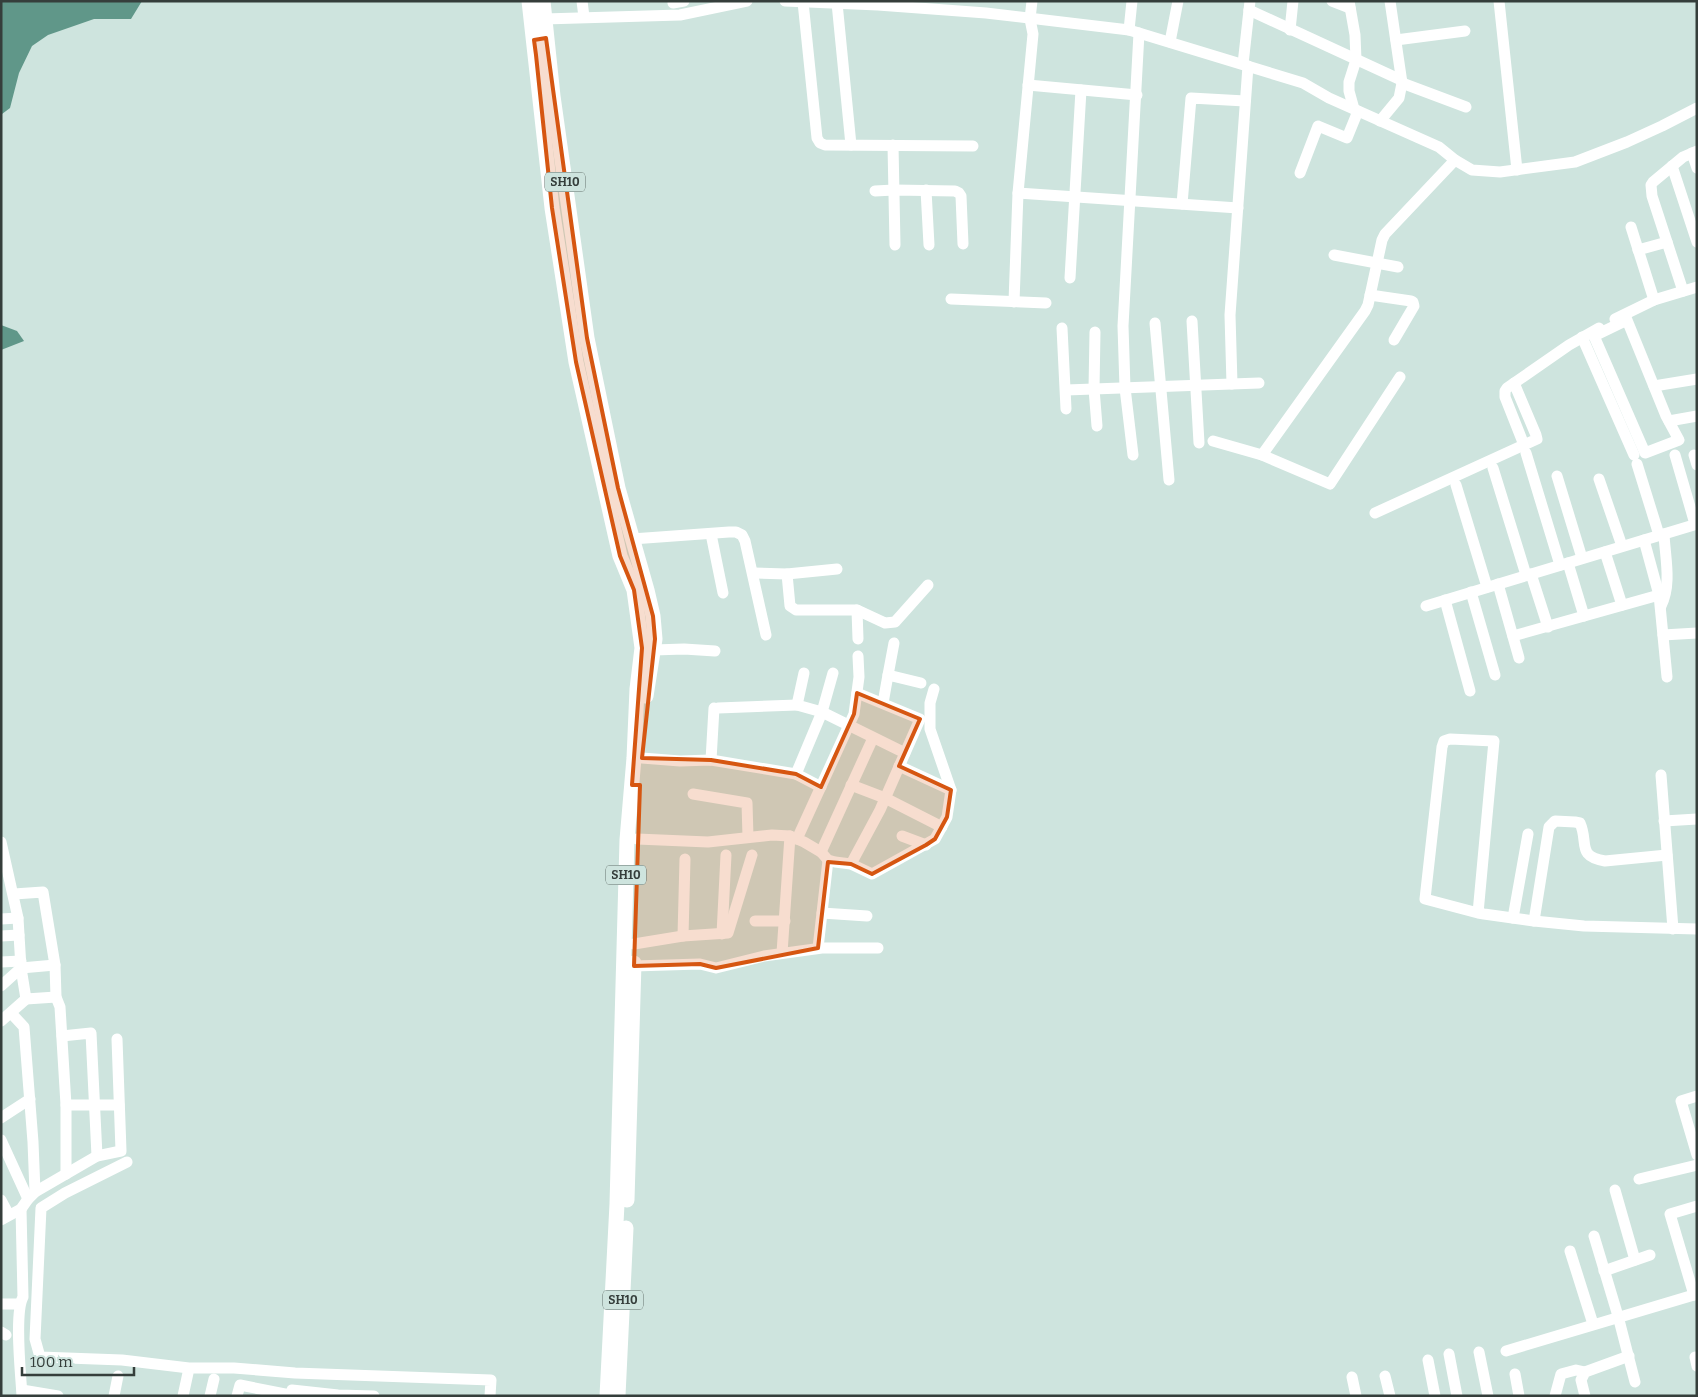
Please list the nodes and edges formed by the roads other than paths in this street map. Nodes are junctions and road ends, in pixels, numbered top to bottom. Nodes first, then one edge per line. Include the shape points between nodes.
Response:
1 (530, 1) edge
2 (543, 1) edge
3 (582, 1) edge
4 (747, 1) edge
5 (785, 1) edge
6 (1032, 1) edge
7 (1132, 1) edge
8 (1178, 1) edge
9 (1293, 1) edge
10 (1332, 1) edge
11 (1390, 1) edge
12 (1499, 1) edge
13 (803, 2) edge
14 (837, 3) junction
15 (1350, 5) edge
16 (1250, 6) edge
17 (987, 7) edge
18 (584, 16) junction
19 (1030, 18) junction
20 (544, 19) junction
21 (1290, 30) junction
22 (1134, 32) junction
23 (1465, 32) dead end
24 (540, 39) junction
25 (1396, 40) junction
26 (1170, 42) junction
27 (1356, 60) junction
28 (1245, 65) junction
29 (1402, 82) junction
30 (1028, 86) junction
31 (1082, 90) junction
32 (1136, 95) junction
33 (1245, 102) junction
34 (1466, 106) dead end
35 (1697, 108) edge
36 (1356, 110) junction
37 (1380, 121) junction
38 (851, 145) junction
39 (893, 145) junction
40 (973, 146) dead end
41 (1694, 152) edge
42 (1455, 160) junction
43 (1672, 166) junction
44 (1697, 168) edge
45 (1517, 170) junction
46 (1300, 173) dead end
47 (894, 190) junction
48 (926, 190) junction
49 (875, 191) dead end
50 (1018, 193) junction
51 (1074, 196) junction
52 (1130, 200) junction
53 (1182, 204) junction
54 (1691, 206) edge
55 (1238, 208) junction
56 (1631, 227) dead end
57 (1667, 242) junction
58 (1697, 242) edge
59 (929, 244) dead end
60 (963, 244) dead end
61 (895, 245) dead end
62 (1638, 250) junction
63 (1334, 255) dead end
64 (1377, 263) junction
65 (1398, 267) dead end
66 (1070, 278) dead end
67 (1697, 287) edge
68 (1683, 291) junction
69 (1370, 295) junction
70 (951, 299) dead end
71 (1654, 300) junction
72 (1014, 302) junction
73 (1046, 304) dead end
74 (1192, 321) dead end
75 (1155, 323) dead end
76 (1062, 328) dead end
77 (1095, 332) dead end
78 (1582, 337) junction
79 (1394, 340) dead end
80 (1400, 377) dead end
81 (1697, 379) edge
82 (1259, 383) dead end
83 (1232, 384) junction
84 (1197, 385) junction
85 (1654, 386) junction
86 (1160, 387) junction
87 (1125, 388) junction
88 (1094, 389) junction
89 (1066, 390) junction
90 (1066, 409) dead end
91 (1697, 416) edge
92 (1669, 421) junction
93 (1097, 426) dead end
94 (1213, 441) dead end
95 (1199, 443) dead end
96 (1525, 449) junction
97 (1134, 455) dead end
98 (1262, 455) junction
99 (1674, 455) dead end
100 (1493, 468) dead end
101 (1599, 479) dead end
102 (1169, 480) dead end
103 (1456, 484) dead end
104 (1538, 491) junction
105 (1376, 512) dead end
106 (1696, 524) edge
107 (711, 534) junction
108 (1661, 534) junction
109 (632, 539) junction
110 (1644, 540) junction
111 (1622, 546) junction
112 (1605, 552) junction
113 (1582, 558) junction
114 (1564, 564) junction
115 (837, 569) dead end
116 (754, 573) junction
117 (787, 574) junction
118 (1528, 575) junction
119 (928, 585) dead end
120 (1492, 585) junction
121 (1472, 592) junction
122 (724, 593) dead end
123 (1659, 595) junction
124 (1444, 600) junction
125 (1622, 605) junction
126 (1426, 606) dead end
127 (1660, 607) junction
128 (857, 610) junction
129 (1584, 616) junction
130 (1548, 626) junction
131 (1697, 633) edge
132 (766, 635) dead end
133 (1663, 635) junction
134 (1513, 636) junction
135 (858, 639) dead end
136 (894, 643) dead end
137 (654, 650) junction
138 (715, 651) dead end
139 (858, 656) dead end
140 (1519, 658) dead end
141 (804, 673) dead end
142 (833, 673) dead end
143 (888, 675) junction
144 (1496, 675) dead end
145 (1667, 677) dead end
146 (921, 683) dead end
147 (934, 689) dead end
148 (1470, 692) dead end
149 (857, 693) junction
150 (883, 703) junction
151 (797, 705) junction
152 (822, 712) junction
153 (848, 726) junction
154 (872, 738) junction
155 (905, 752) junction
156 (642, 758) junction
157 (711, 760) junction
158 (899, 766) junction
159 (796, 774) junction
160 (1661, 775) dead end
161 (636, 785) junction
162 (851, 785) junction
163 (821, 787) junction
164 (951, 790) junction
165 (693, 794) dead end
166 (885, 798) junction
167 (1697, 819) edge
168 (1664, 821) junction
169 (942, 827) junction
170 (902, 836) dead end
171 (748, 837) junction
172 (794, 838) junction
173 (637, 839) junction
174 (1, 842) edge
175 (926, 845) junction
176 (1546, 849) junction
177 (726, 855) dead end
178 (752, 855) dead end
179 (1667, 855) junction
180 (824, 856) junction
181 (685, 859) dead end
182 (851, 864) junction
183 (9, 892) edge
184 (822, 913) junction
185 (1478, 913) junction
186 (867, 916) dead end
187 (18, 918) junction
188 (1513, 918) junction
189 (1, 919) edge
190 (755, 921) dead end
191 (785, 921) junction
192 (1534, 921) junction
193 (1673, 929) junction
194 (1697, 929) edge
195 (722, 934) junction
196 (19, 935) junction
197 (1, 936) edge
198 (683, 936) junction
199 (634, 944) junction
200 (818, 948) junction
201 (878, 948) dead end
202 (782, 954) junction
203 (1, 962) edge
204 (21, 965) junction
205 (56, 965) junction
206 (634, 966) junction
207 (1, 986) edge
208 (56, 997) junction
209 (26, 998) junction
210 (10, 1013) junction
211 (1, 1021) edge
212 (62, 1036) junction
213 (117, 1039) dead end
214 (1697, 1096) edge
215 (30, 1099) junction
216 (66, 1105) junction
217 (119, 1105) junction
218 (95, 1106) junction
219 (1, 1118) edge
220 (1, 1140) edge
221 (1696, 1149) edge
222 (97, 1156) junction
223 (127, 1162) dead end
224 (1697, 1165) edge
225 (66, 1174) junction
226 (1639, 1179) dead end
227 (1615, 1190) dead end
228 (32, 1195) junction
229 (1, 1200) edge
230 (1697, 1206) edge
231 (21, 1210) junction
232 (5, 1218) edge
233 (1594, 1236) dead end
234 (1570, 1251) dead end
235 (1650, 1256) dead end
236 (1635, 1260) junction
237 (1604, 1271) junction
238 (1696, 1294) edge
239 (1, 1304) edge
240 (20, 1304) junction
241 (1618, 1316) junction
242 (1594, 1324) junction
243 (1506, 1351) dead end
244 (1479, 1352) dead end
245 (1449, 1354) dead end
246 (1629, 1356) junction
247 (1428, 1360) dead end
248 (1585, 1372) junction
249 (188, 1373) dead end
250 (1515, 1374) dead end
251 (118, 1376) dead end
252 (1386, 1376) dead end
253 (1352, 1378) dead end
254 (214, 1379) dead end
255 (1635, 1382) dead end
256 (22, 1393) edge
257 (262, 1393) edge
258 (338, 1395) edge
259 (58, 1396) edge
260 (114, 1396) edge
261 (183, 1396) edge
262 (210, 1396) edge
263 (237, 1396) edge
264 (290, 1396) edge
265 (367, 1396) edge
266 (374, 1396) edge
267 (490, 1396) edge
268 (607, 1396) edge
269 (618, 1396) edge
270 (1356, 1396) edge
271 (1390, 1396) edge
272 (1435, 1396) edge
273 (1457, 1396) edge
274 (1488, 1396) edge
275 (1519, 1396) edge
276 (1556, 1396) edge
277 (1585, 1396) edge

1 - 24 main road, SH10
2 - 20 main road, SH10
3 - 18 street
4 - 18 street via 680,14
5 - 13 street
6 - 19 street
7 - 22 street
8 - 26 street
9 - 21 street
10 - 15 street
11 - 25 street
12 - 45 street
13 - 14 street
13 - 38 street via 817,138 825,145
14 - 17 street
14 - 38 street
15 - 27 street
16 - 21 street
16 - 28 street
17 - 19 street
18 - 20 street
19 - 22 street
19 - 30 street via 1033,34
20 - 24 main road, SH10
21 - 27 street
22 - 26 street
22 - 32 street
23 - 25 street
24 - 109 main road, SH10 via 552,96 587,338 618,488
24 - 161 main road, SH10 via 552,208 576,362 620,556 637,600 642,648 637,689
25 - 29 street
26 - 28 street
27 - 29 street
27 - 36 street via 1349,91
28 - 33 street
28 - 36 street via 1303,83
29 - 34 street
29 - 37 street via 1399,98
30 - 31 street
30 - 50 street
31 - 32 street
31 - 51 street
32 - 52 street
33 - 53 street via 1191,98
33 - 55 street
35 - 45 street via 1627,142 1575,162
36 - 37 street
36 - 46 street via 1347,138 1318,126
37 - 42 street via 1439,147
38 - 39 street
39 - 40 street
39 - 47 street
41 - 43 street
41 - 44 street
42 - 45 street via 1472,170
42 - 64 street via 1390,228 1382,240
43 - 54 street
43 - 57 street via 1651,185
47 - 48 street
47 - 49 street
47 - 61 street
48 - 59 street
48 - 60 street via 959,193
50 - 51 street
50 - 72 street
51 - 52 street
51 - 66 street
52 - 53 street
52 - 87 street via 1123,326
53 - 55 street
54 - 58 street
55 - 83 street via 1230,315
56 - 62 street
57 - 62 street
57 - 68 street
62 - 71 street
63 - 64 street
64 - 65 street
64 - 69 street
67 - 68 street
68 - 71 street
69 - 79 street via 1413,302 1414,306
69 - 98 street via 1365,311
70 - 72 street
71 - 78 street
72 - 73 street
74 - 84 street
75 - 86 street
76 - 89 street
77 - 88 street
78 - 96 street via 1507,388 1505,394
78 - 108 street via 1635,459
80 - 98 street via 1330,484
81 - 85 street
82 - 83 street
83 - 84 street
84 - 86 street
84 - 95 street
85 - 92 street
85 - 92 street via 1627,320 1594,336 1645,453 1679,440
86 - 87 street
86 - 102 street
87 - 88 street
87 - 97 street
88 - 89 street
88 - 93 street
89 - 90 street
91 - 92 street
94 - 98 street
96 - 104 street
96 - 105 street
99 - 106 street
100 - 118 street
101 - 111 street
103 - 120 street
104 - 113 street via 1558,481
104 - 114 street
106 - 108 street
107 - 109 street
107 - 116 street via 736,532 742,535
107 - 122 street
108 - 110 street
108 - 127 street via 1667,586 1666,597
109 - 137 main road, SH10 via 653,616
110 - 111 street
110 - 123 street
111 - 112 street
112 - 113 street
112 - 125 street
113 - 114 street
114 - 118 street
114 - 129 street
115 - 117 street
116 - 117 street
116 - 132 street
117 - 128 street via 790,606 796,610
118 - 120 street
118 - 130 street
119 - 128 street via 890,624
120 - 121 street
120 - 134 street
121 - 124 street
121 - 144 street
123 - 125 street
123 - 127 street
124 - 126 street
124 - 148 street
125 - 129 street
127 - 133 street
128 - 135 street
129 - 130 street
130 - 134 street
131 - 133 street
133 - 145 street
134 - 140 street
136 - 143 street
137 - 138 street
137 - 156 main road, SH10 via 647,689
139 - 149 street
141 - 151 street
142 - 152 street
143 - 146 street
143 - 150 street
147 - 164 street via 930,703 930,729
149 - 150 street
149 - 153 street via 854,714
150 - 155 street via 920,719
151 - 152 street
151 - 157 street via 716,708
152 - 153 street
152 - 159 street
153 - 154 street
153 - 163 street
154 - 155 street
154 - 162 street
155 - 158 street
156 - 157 street
156 - 161 main road, SH10
157 - 159 street
158 - 164 street
158 - 166 street
159 - 163 street
160 - 168 street
161 - 173 main road, SH10
161 - 268 main road, SH10 via 627,840 617,1207
162 - 166 street
162 - 180 street
163 - 172 street
164 - 169 street
165 - 171 street via 748,803
166 - 169 street
166 - 182 street
167 - 168 street
168 - 179 street
169 - 175 street via 935,839
170 - 175 street
171 - 172 street via 772,834
171 - 173 street via 708,842
172 - 180 street
172 - 191 street
173 - 199 main road, SH10
174 - 183 street
175 - 182 street via 872,874
176 - 179 street via 1549,827 1555,820 1580,823 1586,852 1596,859
176 - 188 street via 1527,839
176 - 192 street
177 - 195 street
178 - 195 street via 729,931
179 - 193 street
180 - 182 street via 835,862
180 - 184 street
181 - 198 street
183 - 187 street
183 - 205 street via 43,892
184 - 186 street
184 - 200 street
185 - 185 street via 1494,742 1450,739 1442,746 1425,899
185 - 188 street
187 - 189 street
187 - 196 street
188 - 192 street
190 - 191 street
191 - 202 street
192 - 193 street
193 - 194 street
195 - 198 street
196 - 197 street
196 - 204 street
198 - 199 street
199 - 206 main road, SH10
200 - 201 street
200 - 202 street
202 - 206 street via 716,968 700,964
203 - 204 street
204 - 205 street
204 - 207 street
204 - 209 street
205 - 208 street
206 - 269 main road, SH10
208 - 209 street
208 - 212 street
209 - 210 street
210 - 211 street
210 - 215 street via 24,1027
212 - 216 street
212 - 218 street via 91,1033
213 - 217 street
214 - 221 street via 1681,1100
215 - 219 street
215 - 228 street
216 - 218 street
216 - 225 street
217 - 218 street
217 - 222 street via 121,1151
218 - 222 street
220 - 228 street
222 - 225 street
223 - 267 street via 41,1208 35,1339 40,1357 122,1360 190,1368 491,1380
224 - 226 street
225 - 228 street
227 - 236 street
228 - 231 street
229 - 232 street
230 - 238 street via 1670,1214
231 - 232 street
231 - 240 street via 23,1297
233 - 237 street
234 - 242 street
235 - 236 street
236 - 237 street
237 - 241 street
238 - 241 street
239 - 240 street
240 - 256 street
241 - 242 street
241 - 246 street
242 - 243 street
244 - 274 street
245 - 273 street
246 - 248 street
246 - 255 street
247 - 272 street
248 - 276 street via 1576,1370 1561,1374
248 - 277 street via 1581,1380
249 - 261 street
250 - 275 street
251 - 260 street
252 - 271 street
253 - 270 street
254 - 262 street
256 - 259 street
257 - 263 street via 240,1385
257 - 264 street
258 - 264 street via 292,1390
258 - 265 street
265 - 266 street

